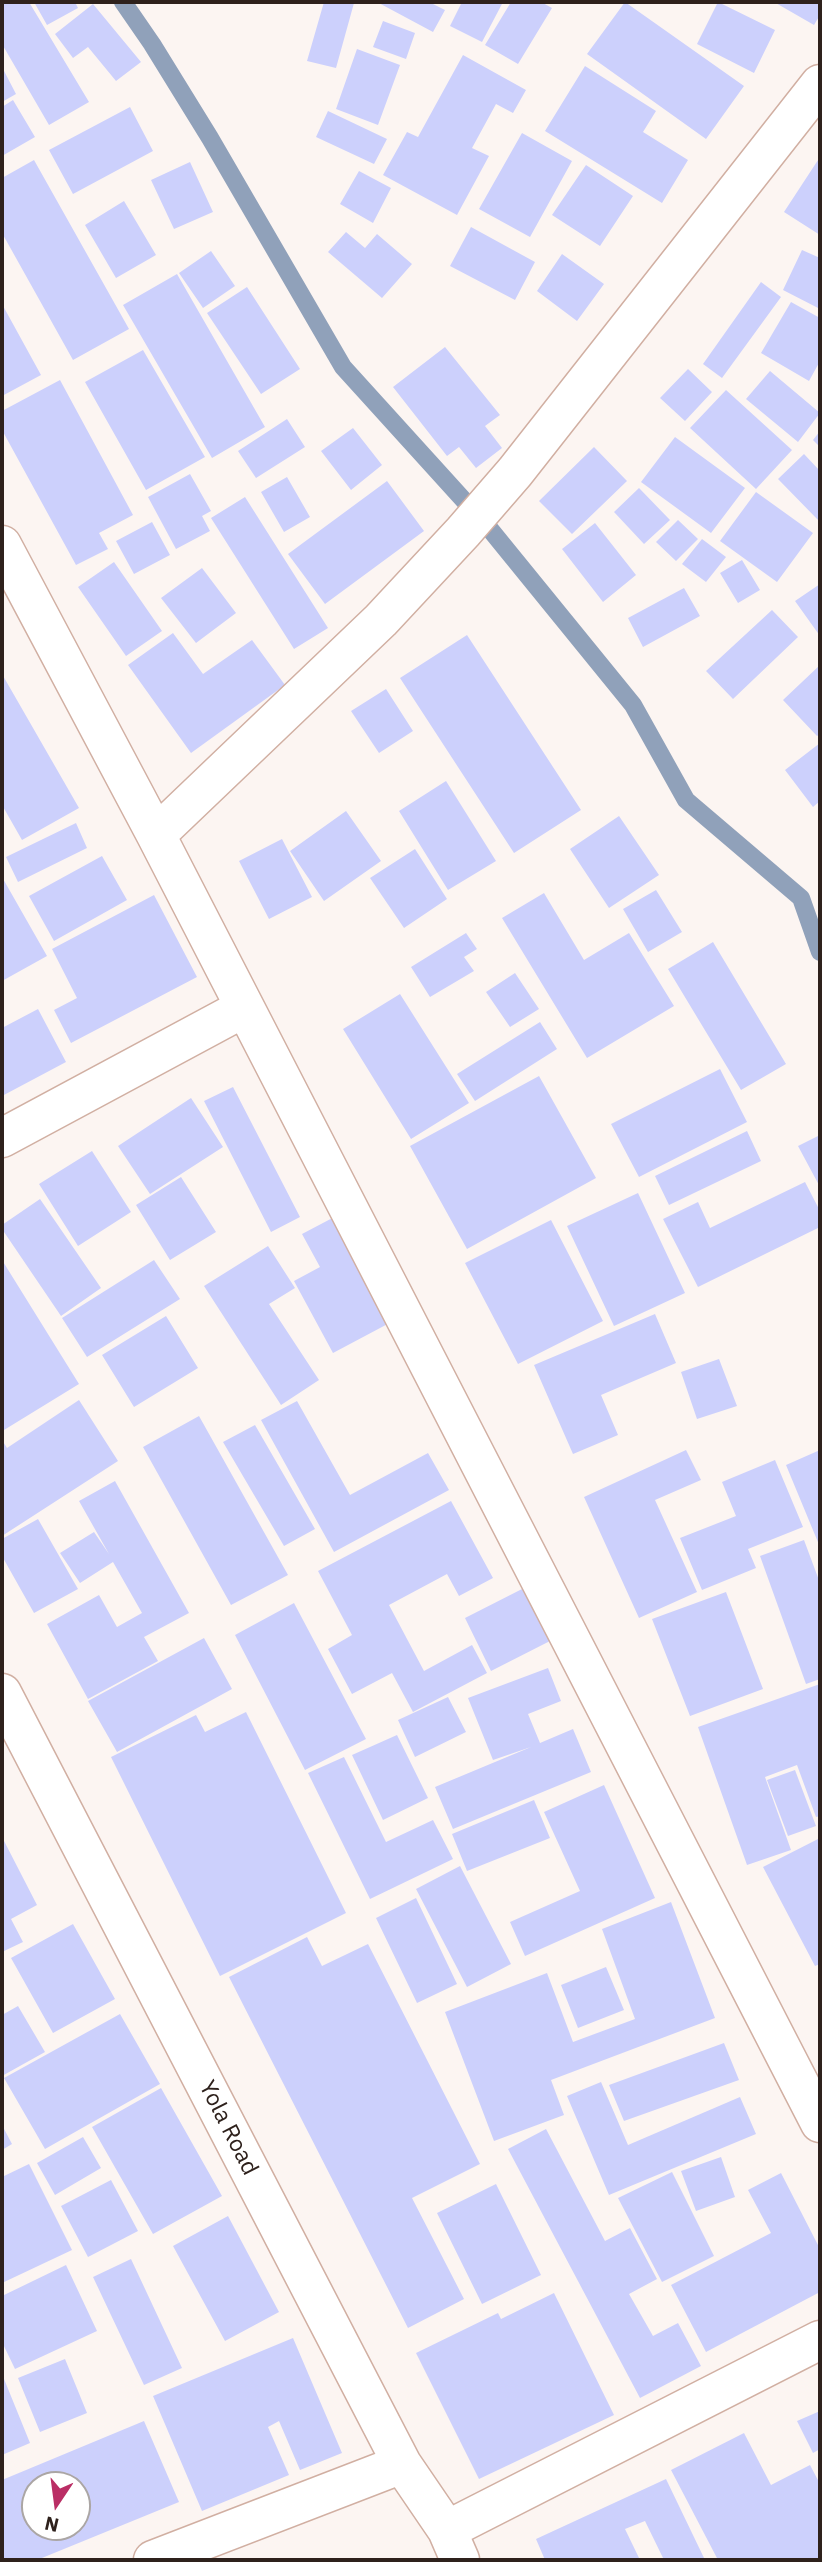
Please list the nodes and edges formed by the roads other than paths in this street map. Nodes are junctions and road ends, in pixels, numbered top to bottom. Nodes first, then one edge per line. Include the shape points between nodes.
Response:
1 (820, 84) edge
2 (2, 545) edge
3 (156, 835) junction
4 (244, 1008) junction
5 (2, 1138) edge
6 (2, 1693) edge
7 (820, 2123) edge
8 (820, 2340) edge
9 (402, 2463) junction
10 (453, 2545) edge
11 (153, 2560) edge

1 - 3 street via 463,532 381,620
2 - 3 street
3 - 4 street
4 - 5 street
4 - 7 street
6 - 9 street, Yola Road
8 - 10 street
9 - 10 street, Yola Road
9 - 11 street

